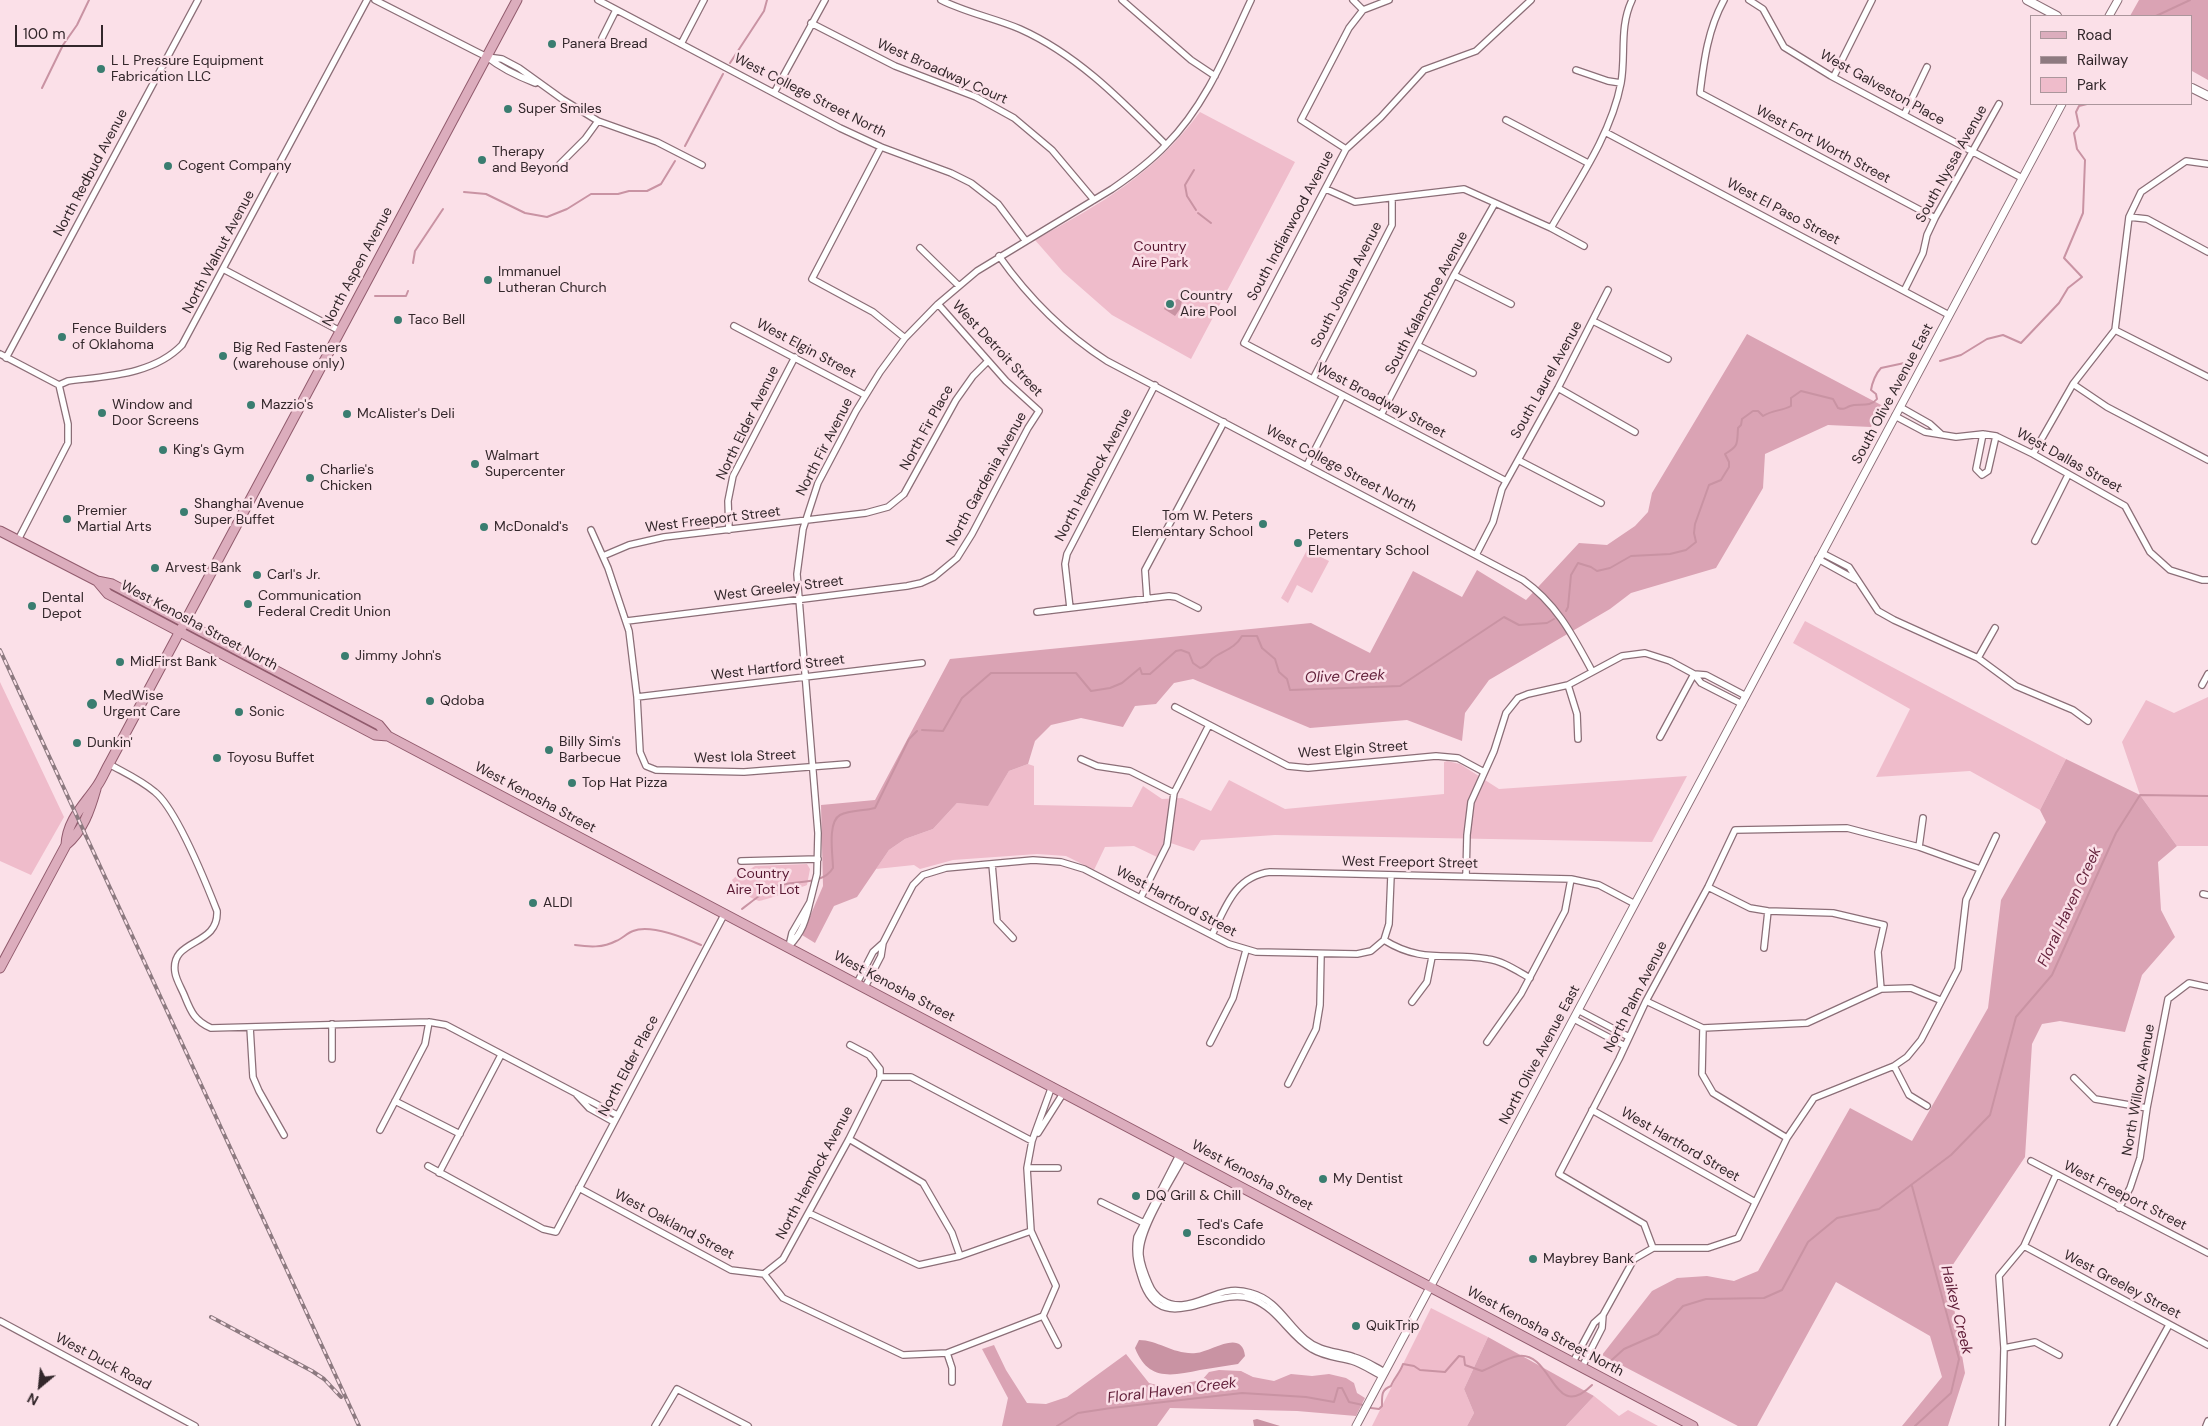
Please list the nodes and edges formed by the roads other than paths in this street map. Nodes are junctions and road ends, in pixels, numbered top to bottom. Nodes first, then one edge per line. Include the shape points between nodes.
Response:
1 (198, 0) edge
2 (367, 0) edge
3 (375, 0) edge
4 (517, 0) edge
5 (598, 0) edge
6 (704, 0) edge
7 (825, 0) edge
8 (942, 0) edge
9 (1122, 0) edge
10 (1250, 0) edge
11 (1353, 0) edge
12 (1389, 0) edge
13 (1530, 0) edge
14 (1632, 0) edge
15 (1724, 0) edge
16 (1749, 0) edge
17 (1872, 0) edge
18 (2027, 0) edge
19 (2118, 0) edge
20 (616, 10) junction
21 (1363, 10) junction
22 (2055, 15) edge
23 (2110, 15) edge
24 (811, 23) junction
25 (602, 38) dead end
26 (681, 44) junction
27 (487, 56) junction
28 (1927, 67) dead end
29 (1576, 70) dead end
30 (1216, 76) junction
31 (1834, 76) junction
32 (1621, 83) junction
33 (2193, 88) edge
34 (774, 93) junction
35 (2208, 96) edge
36 (1999, 104) dead end
37 (2061, 105) edge
38 (1904, 115) junction
39 (1506, 120) dead end
40 (598, 121) junction
41 (1605, 132) junction
42 (1166, 145) junction
43 (881, 147) junction
44 (1346, 149) junction
45 (1971, 151) junction
46 (1588, 163) junction
47 (2208, 164) edge
48 (559, 165) dead end
49 (702, 165) dead end
50 (2022, 178) junction
51 (1326, 188) junction
52 (1392, 199) junction
53 (1094, 200) junction
54 (1495, 203) junction
55 (2129, 217) junction
56 (1935, 218) junction
57 (1551, 228) junction
58 (1025, 240) junction
59 (1584, 246) dead end
60 (920, 248) dead end
61 (2208, 252) edge
62 (999, 256) junction
63 (223, 269) junction
64 (1454, 275) junction
65 (958, 285) junction
66 (1608, 290) dead end
67 (1904, 291) junction
68 (938, 304) junction
69 (1511, 304) dead end
70 (1949, 315) junction
71 (1593, 321) junction
72 (734, 326) dead end
73 (2115, 330) junction
74 (340, 331) junction
75 (905, 338) junction
76 (1244, 342) joint
77 (1418, 346) junction
78 (3, 356) edge
79 (795, 358) junction
80 (1668, 359) dead end
81 (988, 362) junction
82 (1473, 373) dead end
83 (2208, 377) edge
84 (1313, 379) junction
85 (2073, 384) junction
86 (59, 385) junction
87 (1156, 386) junction
88 (1558, 388) junction
89 (865, 395) junction
90 (1343, 395) junction
91 (1900, 407) junction
92 (1039, 411) joint
93 (1381, 415) junction
94 (1895, 416) junction
95 (1224, 422) junction
96 (1635, 432) dead end
97 (1983, 434) junction
98 (1942, 435) junction
99 (1996, 436) junction
100 (2033, 454) junction
101 (1518, 460) junction
102 (2208, 460) edge
103 (1306, 465) junction
104 (2068, 475) junction
105 (1506, 481) junction
106 (1601, 503) dead end
107 (888, 507) joint
108 (805, 521) junction
109 (591, 530) dead end
110 (729, 530) junction
111 (0, 531) edge
112 (18, 540) junction
113 (2035, 541) dead end
114 (1476, 555) junction
115 (603, 556) junction
116 (1820, 556) junction
117 (934, 577) joint
118 (2208, 580) edge
119 (97, 581) junction
120 (798, 599) junction
121 (1147, 599) junction
122 (1070, 608) junction
123 (1198, 608) dead end
124 (1037, 612) dead end
125 (627, 621) junction
126 (184, 622) junction
127 (1994, 628) dead end
128 (180, 631) junction
129 (1978, 658) junction
130 (922, 664) dead end
131 (1592, 671) junction
132 (1694, 674) junction
133 (2208, 674) edge
134 (805, 678) junction
135 (297, 681) junction
136 (1568, 685) junction
137 (2202, 685) dead end
138 (292, 691) junction
139 (1746, 696) junction
140 (637, 697) junction
141 (1742, 704) junction
142 (1175, 706) dead end
143 (2088, 721) dead end
144 (1209, 725) junction
145 (388, 736) junction
146 (1660, 737) dead end
147 (1578, 739) dead end
148 (1081, 759) dead end
149 (109, 764) junction
150 (847, 764) dead end
151 (812, 767) junction
152 (1484, 772) junction
153 (1174, 793) junction
154 (1923, 818) dead end
155 (1996, 836) dead end
156 (1919, 847) junction
157 (818, 859) junction
158 (741, 862) dead end
159 (992, 864) junction
160 (1980, 869) junction
161 (1392, 876) junction
162 (1466, 876) junction
163 (1571, 879) junction
164 (1708, 887) junction
165 (1141, 898) junction
166 (1635, 904) junction
167 (1768, 911) junction
168 (725, 913) junction
169 (1212, 936) junction
170 (1012, 938) dead end
171 (1384, 940) junction
172 (789, 946) junction
173 (1764, 948) dead end
174 (1246, 950) junction
175 (1321, 954) junction
176 (1432, 957) junction
177 (0, 968) edge
178 (1530, 978) junction
179 (861, 985) junction
180 (2208, 987) edge
181 (1881, 989) junction
182 (1940, 1000) junction
183 (1646, 1001) junction
184 (1412, 1002) dead end
185 (1578, 1010) junction
186 (1574, 1019) junction
187 (429, 1022) junction
188 (332, 1024) junction
189 (250, 1027) junction
190 (1703, 1028) junction
191 (1629, 1037) junction
192 (1487, 1042) dead end
193 (1210, 1043) dead end
194 (850, 1045) dead end
195 (1625, 1046) junction
196 (501, 1055) junction
197 (332, 1059) dead end
198 (1894, 1066) junction
199 (880, 1077) junction
200 (2074, 1078) dead end
201 (1288, 1084) dead end
202 (1052, 1086) junction
203 (1064, 1092) junction
204 (577, 1095) junction
205 (395, 1101) junction
206 (1927, 1106) dead end
207 (2147, 1108) junction
208 (1592, 1110) junction
209 (617, 1115) junction
210 (614, 1122) junction
211 (380, 1130) dead end
212 (460, 1134) junction
213 (284, 1135) dead end
214 (1787, 1138) junction
215 (849, 1139) junction
216 (1032, 1141) junction
217 (1182, 1155) junction
218 (2031, 1161) dead end
219 (428, 1166) dead end
220 (1027, 1168) junction
221 (1058, 1168) dead end
222 (440, 1173) junction
223 (2056, 1175) junction
224 (579, 1188) junction
225 (1101, 1202) dead end
226 (1755, 1202) junction
227 (2119, 1208) junction
228 (809, 1213) junction
229 (1146, 1224) junction
230 (1031, 1231) junction
231 (2024, 1246) junction
232 (1653, 1248) junction
233 (2208, 1253) edge
234 (960, 1256) junction
235 (1386, 1262) joint
236 (764, 1274) junction
237 (1430, 1286) junction
238 (1604, 1315) junction
239 (1043, 1316) junction
240 (0, 1321) edge
241 (2169, 1325) junction
242 (2208, 1344) edge
243 (1058, 1345) dead end
244 (2004, 1348) junction
245 (947, 1353) junction
246 (2059, 1355) dead end
247 (1573, 1362) junction
248 (1582, 1367) junction
249 (1383, 1374) junction
250 (952, 1382) dead end
251 (2208, 1421) edge
252 (195, 1426) edge
253 (655, 1426) edge
254 (748, 1426) edge
255 (1356, 1426) edge
256 (1692, 1426) edge
257 (2002, 1426) edge
258 (2113, 1426) edge
259 (2206, 1426) edge

1 - 78 street, North Redbud Avenue
2 - 63 street, North Walnut Avenue
3 - 27 street
4 - 27 main road, North Aspen Avenue
5 - 20 street, West College Street North
6 - 26 street
7 - 24 street
8 - 42 street via 960,10 1020,29 1066,55 1105,85
9 - 30 street via 1191,60
10 - 30 street, North Fir Avenue
11 - 21 street
12 - 21 street
13 - 44 street, South Indianwood Avenue via 1476,51 1424,70
14 - 32 street via 1623,31
15 - 56 street, West Fort Worth Street via 1715,17 1705,55 1700,93
16 - 31 street, West Galveston Place via 1763,9 1784,47
17 - 31 street
18 - 22 main road
19 - 23 street
20 - 25 street
20 - 26 street, West College Street North
21 - 44 street via 1349,28 1301,120
24 - 34 street
24 - 53 street, West Broadway Court via 895,66 976,97 1014,118 1052,150
26 - 34 street, West College Street North
27 - 40 street via 498,66 542,85
27 - 74 main road, North Aspen Avenue
28 - 38 street
29 - 32 street
30 - 42 street, North Fir Avenue
31 - 38 street, West Galveston Place
32 - 41 street
33 - 35 main road
34 - 43 street, West College Street North
36 - 45 street, South Nyssa Avenue
37 - 50 street, South Olive Avenue East
38 - 45 street, West Galveston Place
39 - 46 street
40 - 48 street via 586,139
40 - 49 street via 657,142
41 - 46 street
41 - 67 street, West El Paso Street
42 - 53 street, North Fir Avenue via 1132,175
43 - 58 street, West College Street North via 971,183 998,204
43 - 75 street via 812,279 873,312
44 - 51 street, South Indianwood Avenue
45 - 50 street, West Galveston Place
45 - 56 street, South Nyssa Avenue
46 - 57 street
47 - 55 street via 2186,161 2141,192
50 - 70 street, South Olive Avenue East
51 - 52 street via 1355,202
51 - 76 street, South Indianwood Avenue
52 - 54 street via 1464,189
52 - 84 street, South Joshua Avenue via 1392,224
53 - 58 street, North Fir Avenue
54 - 57 street
54 - 64 street, South Kalanchoe Avenue
55 - 61 street via 2147,219
55 - 73 street
56 - 67 street, South Nyssa Avenue via 1923,253
57 - 59 street
58 - 62 street, North Fir Avenue
60 - 65 street
62 - 65 street, North Fir Avenue
62 - 87 street, West College Street North via 1023,288 1081,343
63 - 74 street
63 - 86 street, North Walnut Avenue via 186,339 175,353 150,367
64 - 69 street
64 - 77 street, South Kalanchoe Avenue
65 - 68 street, North Fir Avenue
66 - 71 street, South Laurel Avenue
67 - 70 street, West El Paso Street
68 - 75 street, North Fir Avenue
68 - 81 street, West Detroit Street
70 - 91 street, South Olive Avenue East
71 - 80 street
71 - 88 street, South Laurel Avenue
72 - 79 street, West Elgin Street
73 - 83 street
73 - 85 street
74 - 126 main road, North Aspen Avenue
75 - 89 street, North Fir Avenue
76 - 84 street, West Broadway Street
77 - 82 street
77 - 93 street, South Kalanchoe Avenue
78 - 86 street
79 - 89 street, West Elgin Street
79 - 110 street, North Elder Avenue via 733,476 728,501
81 - 92 street, West Detroit Street
81 - 107 street, North Fir Place via 959,394 907,490
84 - 90 street, West Broadway Street
85 - 100 street
85 - 102 street via 2107,407
86 - 112 street via 68,424 68,443
87 - 95 street, West College Street North
87 - 122 street, North Hemlock Avenue via 1067,554 1065,564
88 - 96 street
88 - 101 street, South Laurel Avenue
89 - 108 street, North Fir Avenue via 818,482
90 - 93 street, West Broadway Street
90 - 103 street
91 - 94 street, South Olive Avenue East
91 - 98 street
92 - 117 street, North Gardenia Avenue via 962,552
93 - 105 street, West Broadway Street
94 - 98 street, West Dallas Street via 1925,432
94 - 116 street, South Olive Avenue East
95 - 103 street, West College Street North
95 - 121 street via 1145,570
97 - 98 street, West Dallas Street
97 - 99 street, West Dallas Street
97 - 99 street via 1976,469 1982,475 1988,471
99 - 100 street, West Dallas Street
100 - 104 street, West Dallas Street
101 - 105 street, South Laurel Avenue
101 - 106 street
103 - 114 street, West College Street North
104 - 113 street
104 - 118 street, West Dallas Street via 2125,506 2150,552 2170,570
105 - 114 street, South Laurel Avenue via 1493,522
107 - 108 street, West Freeport Street via 866,514
108 - 110 street, West Freeport Street
108 - 120 street, North Fir Avenue via 798,562
109 - 115 street
110 - 115 street, West Freeport Street via 645,541
111 - 112 main road, West Kenosha Street North
112 - 119 main road, West Kenosha Street North
114 - 131 street, West College Street North via 1540,592 1561,617
115 - 125 street
116 - 129 street via 1857,581 1878,611
116 - 139 street, South Olive Avenue East
117 - 120 street, West Greeley Street via 907,586
119 - 126 main road, West Kenosha Street North via 112,584
119 - 128 main road, West Kenosha Street North via 108,594
120 - 125 street, West Greeley Street
120 - 134 street, North Fir Avenue
121 - 122 street
121 - 123 street via 1176,597
122 - 124 street
125 - 140 street
126 - 128 main road, North Aspen Avenue
126 - 135 main road, West Kenosha Street North
127 - 129 street
128 - 138 main road, West Kenosha Street North
128 - 149 main road, North Aspen Avenue
129 - 143 street via 2016,686 2066,707
130 - 134 street, West Hartford Street
131 - 132 street via 1622,656 1645,653 1663,657
131 - 136 street
132 - 139 street via 1706,675
132 - 141 street via 1701,682
132 - 146 street
133 - 137 street
134 - 140 street, West Hartford Street
134 - 151 street, North Fir Avenue
135 - 138 main road
135 - 145 main road, West Kenosha Street via 379,725
136 - 147 street via 1577,714
136 - 152 street via 1528,694 1510,705
138 - 145 main road, West Kenosha Street via 375,735
139 - 141 street, North Olive Avenue East
140 - 151 street, West Iola Street via 640,752 646,766 656,770 730,772
141 - 166 street, North Olive Avenue East
142 - 144 street, West Elgin Street
144 - 152 street, West Elgin Street via 1298,768 1436,756 1458,758
144 - 153 street
145 - 168 main road, West Kenosha Street
148 - 153 street via 1097,766 1130,771
149 - 177 main road, North Aspen Avenue via 81,805 67,832 66,845
149 - 189 street via 139,780 165,802 217,911 218,920 211,933 184,948 175,964 175,973 193,1017 211,1028
150 - 151 street, West Iola Street
151 - 157 street, North Fir Avenue
152 - 162 street via 1469,810
153 - 165 street via 1167,845
154 - 156 street
155 - 160 street
156 - 160 street
156 - 164 street, North Palm Avenue via 1847,828 1735,830
157 - 158 street
157 - 172 street, North Fir Avenue via 806,920 798,937
159 - 165 street, West Hartford Street via 1033,860 1061,862 1084,868
159 - 170 street via 997,920
159 - 179 street, West Hartford Street via 946,868 923,875 910,891 883,943 873,952
160 - 182 street via 1966,900 1958,969
161 - 162 street, West Freeport Street
161 - 169 street, West Freeport Street via 1262,873 1240,885
161 - 171 street via 1389,924
162 - 163 street, West Freeport Street
163 - 166 street, West Freeport Street via 1599,885
163 - 178 street via 1565,911
164 - 167 street via 1750,908
164 - 183 street, North Palm Avenue
165 - 169 street, West Hartford Street
166 - 185 street, North Olive Avenue East
167 - 173 street
167 - 181 street via 1833,913 1884,925 1878,952
168 - 172 main road, West Kenosha Street
168 - 209 street, North Elder Place
169 - 174 street, West Hartford Street
171 - 175 street, West Hartford Street via 1362,954
171 - 176 street via 1404,951
172 - 179 main road, West Kenosha Street
174 - 175 street, West Hartford Street
174 - 193 street via 1233,998
175 - 201 street via 1316,1029
176 - 178 street via 1487,958
176 - 184 street via 1427,982
178 - 192 street
179 - 202 main road, West Kenosha Street
180 - 207 street, North Willow Avenue via 2189,983 2168,999
181 - 182 street via 1911,988
181 - 190 street via 1807,1022
182 - 198 street via 1921,1040 1907,1057
183 - 190 street
183 - 191 street, North Palm Avenue
185 - 186 street, North Olive Avenue East
185 - 191 street
186 - 195 street
186 - 237 street, North Olive Avenue East
187 - 188 street
187 - 196 street via 446,1025
187 - 205 street via 425,1044
188 - 189 street
188 - 197 street
189 - 213 street via 253,1076
190 - 214 street via 1702,1074 1713,1093
191 - 195 street, North Palm Avenue
194 - 199 street via 869,1056 880,1069
195 - 208 street, North Palm Avenue
196 - 204 street
196 - 212 street
198 - 206 street via 1909,1095
198 - 214 street via 1814,1098
199 - 215 street, North Hemlock Avenue
199 - 216 street via 911,1077
200 - 207 street via 2096,1098
202 - 203 main road, West Kenosha Street
202 - 216 street
203 - 216 street
203 - 217 main road, West Kenosha Street
204 - 209 street
204 - 210 street via 589,1108
205 - 211 street
205 - 212 street
207 - 227 street, North Willow Avenue via 2140,1158
208 - 226 street, West Hartford Street
208 - 232 street, North Palm Avenue via 1559,1174 1644,1224
209 - 210 street, North Elder Place
210 - 224 street, North Elder Place
212 - 222 street
214 - 226 street
215 - 228 street, North Hemlock Avenue
215 - 234 street via 923,1183 952,1233
216 - 220 street
217 - 229 street
217 - 235 main road, West Kenosha Street
218 - 223 street, West Freeport Street
219 - 222 street
220 - 221 street
220 - 230 street
222 - 224 street, North Elder Place via 543,1229 556,1232
223 - 227 street, West Freeport Street
223 - 231 street
224 - 236 street, West Oakland Street via 731,1270
225 - 229 street
226 - 232 street via 1738,1238 1708,1248
227 - 233 street, West Freeport Street
228 - 234 street via 918,1265
228 - 236 street, North Hemlock Avenue via 783,1259
229 - 249 street via 1137,1237 1135,1249 1138,1269 1154,1300 1170,1309 1183,1309 1228,1296 1250,1298 1274,1311 1294,1336 1312,1349
230 - 234 street
230 - 239 street via 1056,1286
231 - 241 street, West Greeley Street
231 - 244 street via 1999,1276
232 - 238 street via 1634,1259
235 - 237 main road, West Kenosha Street North
236 - 245 street via 783,1298 903,1355
237 - 247 main road, West Kenosha Street North
237 - 249 street, North Olive Avenue East
238 - 247 street via 1594,1323
238 - 248 street via 1602,1328
239 - 243 street
239 - 245 street
240 - 252 street, West Duck Road
241 - 242 street, West Greeley Street
241 - 258 street
244 - 246 street via 2035,1342
244 - 257 street
245 - 250 street
247 - 248 main road, West Kenosha Street North
248 - 256 main road, West Kenosha Street North
249 - 255 street, North Olive Avenue East
251 - 259 street
253 - 254 street via 678,1390

